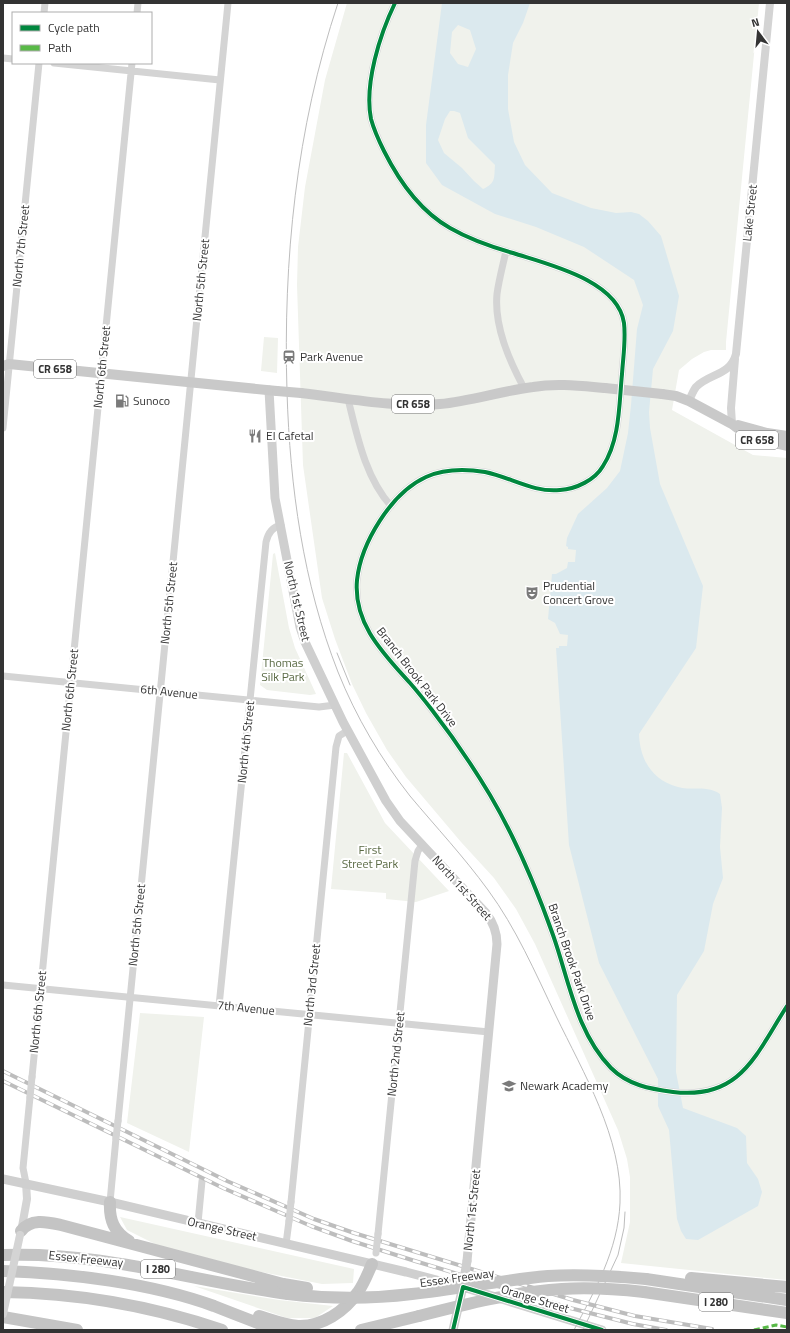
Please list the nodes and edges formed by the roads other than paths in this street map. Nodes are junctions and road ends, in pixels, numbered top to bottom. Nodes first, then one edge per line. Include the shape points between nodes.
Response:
1 (228, 3) edge
2 (395, 3) edge
3 (770, 3) edge
4 (39, 64) edge
5 (64, 64) edge
6 (132, 64) edge
7 (131, 71) junction
8 (220, 80) junction
9 (506, 251) junction
10 (736, 354) junction
11 (5, 364) edge
12 (102, 374) junction
13 (191, 382) junction
14 (524, 388) junction
15 (273, 390) junction
16 (348, 399) junction
17 (689, 401) junction
18 (732, 424) junction
19 (3, 428) edge
20 (787, 436) edge
21 (787, 446) edge
22 (391, 506) junction
23 (280, 525) junction
24 (3, 676) edge
25 (70, 682) junction
26 (161, 691) junction
27 (250, 700) junction
28 (335, 705) junction
29 (347, 731) junction
30 (422, 845) junction
31 (3, 985) edge
32 (40, 988) junction
33 (130, 997) junction
34 (219, 1006) junction
35 (787, 1006) edge
36 (309, 1014) junction
37 (399, 1023) junction
38 (489, 1032) junction
39 (3, 1179) edge
40 (202, 1181) dead end
41 (26, 1183) junction
42 (110, 1202) junction
43 (198, 1223) junction
44 (20, 1233) junction
45 (286, 1244) junction
46 (137, 1245) junction
47 (3, 1255) edge
48 (374, 1259) junction
49 (3, 1271) edge
50 (648, 1276) junction
51 (464, 1283) junction
52 (787, 1287) edge
53 (285, 1289) junction
54 (3, 1292) edge
55 (787, 1300) edge
56 (214, 1306) junction
57 (787, 1313) edge
58 (3, 1314) edge
59 (3, 1317) edge
60 (77, 1330) edge
61 (222, 1330) edge
62 (276, 1330) edge
63 (361, 1330) edge
64 (453, 1330) edge
65 (602, 1330) edge

1 - 8 street, North 5th Street
2 - 9 street, Branch Brook Park Drive via 380,38 372,79 370,112 377,138 401,180 435,218 462,234
3 - 10 street, Lake Street
4 - 11 street, North 7th Street
5 - 7 street
6 - 7 street, North 6th Street
7 - 8 street
7 - 12 street, North 6th Street
8 - 13 street, North 5th Street
9 - 14 street via 497,293 497,310 503,340
9 - 22 street, Branch Brook Park Drive via 561,268 585,279 597,286 622,315 624,344 619,411 609,456 595,476 567,489 545,490 492,474 454,471 422,478
10 - 17 street via 729,367 699,384
10 - 18 street, Lake Street
11 - 12 main road, CR 658
11 - 19 street, North 7th Street
12 - 13 main road, CR 658
12 - 25 street, North 6th Street
13 - 15 main road, CR 658
13 - 26 street, North 5th Street
14 - 16 main road, CR 658 via 468,400 434,404
14 - 17 main road, CR 658, bridge via 559,385 605,388 676,396
15 - 16 main road, CR 658, bridge
15 - 23 main road via 274,492
16 - 22 street via 358,440 372,476
17 - 18 main road, CR 658
18 - 20 main road, CR 658
18 - 21 main road, CR 658 via 754,438
22 - 35 street, Branch Brook Park Drive via 376,528 360,567 357,594 364,622 380,649 441,721 494,802 535,887 576,1007 591,1039 606,1062 632,1083 648,1088 690,1093 718,1088 740,1074 755,1057
23 - 27 street, North 4th Street via 272,529 267,538
23 - 28 main road, North 1st Street via 302,632
24 - 25 street, 6th Avenue
25 - 26 street, 6th Avenue
25 - 32 street, North 6th Street
26 - 27 street, 6th Avenue
26 - 33 street, North 5th Street
27 - 28 street, 6th Avenue via 319,707
27 - 34 street, North 4th Street
28 - 29 main road, North 1st Street
29 - 30 main road, North 1st Street via 393,812
29 - 36 street, North 3rd Street via 339,736 336,747
30 - 37 street, North 2nd Street via 415,861
30 - 38 main road, North 1st Street via 482,907 494,925 497,944
31 - 32 street, 7th Avenue
32 - 33 street, 7th Avenue
32 - 41 street, North 6th Street, bridge via 23,1168
33 - 34 street, 7th Avenue
33 - 42 street, North 5th Street, bridge
34 - 36 street, 7th Avenue
36 - 37 street, 7th Avenue
36 - 45 street, North 3rd Street, bridge
37 - 38 street, 7th Avenue
37 - 48 street, North 2nd Street, bridge
38 - 51 main road, North 1st Street, bridge
39 - 41 main road, Orange Street
40 - 43 street
41 - 42 main road, Orange Street
41 - 44 street, North 6th Street via 27,1199
42 - 43 main road, Orange Street
42 - 46 highway via 110,1216 115,1228 121,1236
43 - 45 main road, Orange Street
44 - 46 highway via 32,1222 47,1223
44 - 58 street, North 6th Street, bridge
45 - 48 main road, Orange Street
46 - 53 highway
47 - 53 highway, Essex Freeway / I 280 via 27,1254 114,1261 235,1285
48 - 51 main road, Orange Street
48 - 56 highway via 358,1292 348,1304 330,1318 314,1324 288,1324 227,1305
49 - 56 highway via 65,1275 125,1284 166,1292
50 - 52 highway
50 - 53 highway, Essex Freeway / I 280, bridge via 561,1276 357,1298 319,1290
50 - 55 highway, Essex Freeway / I 280
51 - 64 main road, North 1st Street
51 - 65 main road, Orange Street
54 - 61 highway via 113,1302
56 - 62 highway
57 - 63 highway, Essex Freeway / I 280, bridge via 644,1292 576,1288 524,1293 456,1306
59 - 60 highway

